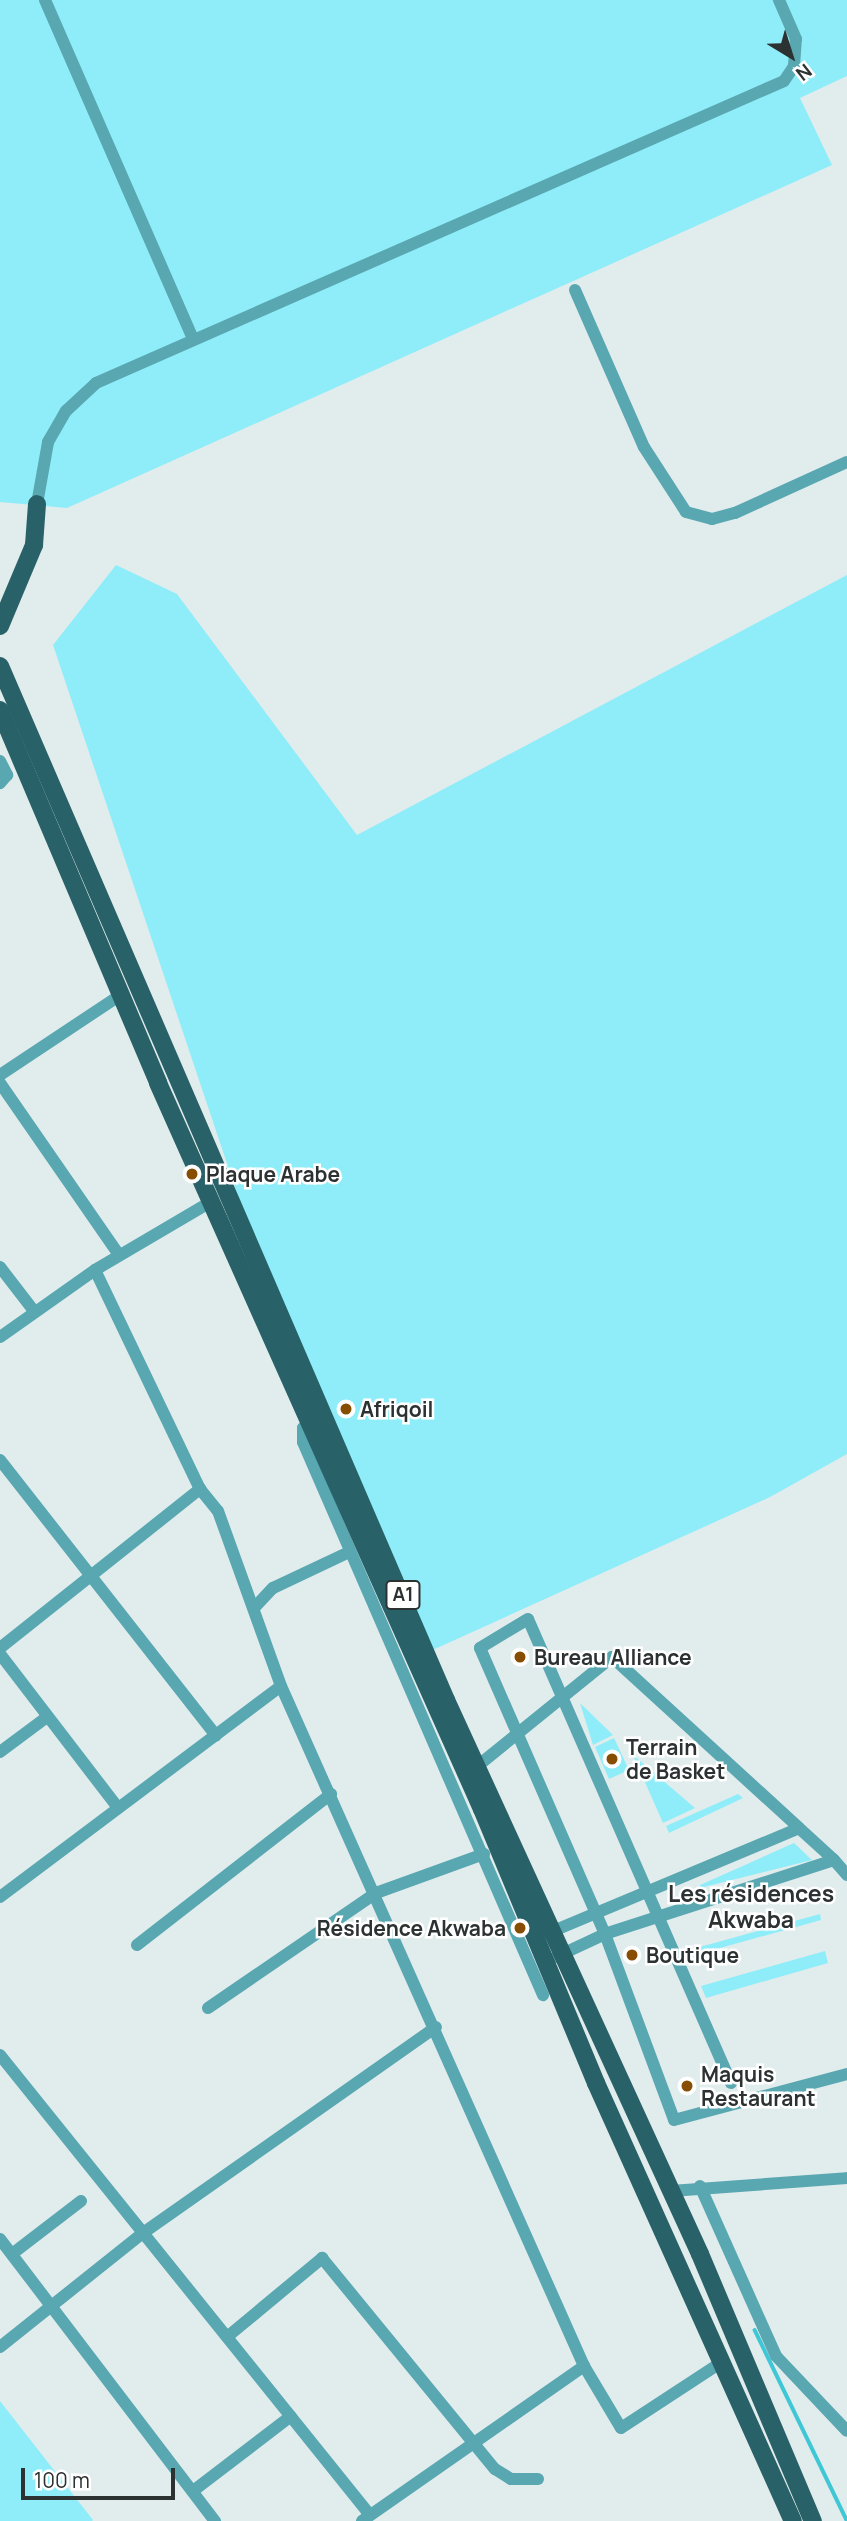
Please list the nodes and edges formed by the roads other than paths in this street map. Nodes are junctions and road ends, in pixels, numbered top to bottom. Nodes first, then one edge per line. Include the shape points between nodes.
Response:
1 (45, 0) edge
2 (779, 0) edge
3 (575, 290) dead end
4 (193, 339) junction
5 (847, 462) edge
6 (37, 503) joint
7 (0, 626) edge
8 (0, 666) edge
9 (2, 722) edge
10 (0, 761) edge
11 (0, 783) edge
12 (122, 994) junction
13 (0, 1075) edge
14 (0, 1083) edge
15 (212, 1201) junction
16 (119, 1255) junction
17 (0, 1267) edge
18 (94, 1270) junction
19 (34, 1311) junction
20 (0, 1337) edge
21 (312, 1420) junction
22 (0, 1460) edge
23 (200, 1489) junction
24 (349, 1552) junction
25 (89, 1576) junction
26 (256, 1606) junction
27 (0, 1648) edge
28 (0, 1654) edge
29 (281, 1686) junction
30 (564, 1696) junction
31 (47, 1717) junction
32 (518, 1733) junction
33 (216, 1735) junction
34 (0, 1752) edge
35 (480, 1765) junction
36 (331, 1794) junction
37 (118, 1808) junction
38 (799, 1828) junction
39 (484, 1854) junction
40 (834, 1860) junction
41 (847, 1875) edge
42 (650, 1892) junction
43 (376, 1893) junction
44 (0, 1896) edge
45 (596, 1915) junction
46 (659, 1917) junction
47 (554, 1930) junction
48 (605, 1934) junction
49 (533, 1939) junction
50 (137, 1945) dead end
51 (564, 1953) junction
52 (543, 1963) junction
53 (543, 1994) dead end
54 (208, 2008) dead end
55 (436, 2027) junction
56 (0, 2055) edge
57 (847, 2074) edge
58 (732, 2083) dead end
59 (847, 2178) edge
60 (699, 2186) junction
61 (671, 2191) junction
62 (81, 2201) dead end
63 (143, 2233) junction
64 (0, 2239) edge
65 (12, 2254) junction
66 (52, 2305) junction
67 (227, 2337) junction
68 (0, 2347) edge
69 (722, 2362) junction
70 (584, 2366) junction
71 (291, 2416) junction
72 (847, 2431) edge
73 (473, 2441) junction
74 (538, 2479) dead end
75 (192, 2491) junction
76 (366, 2518) edge
77 (215, 2521) edge
78 (793, 2521) edge
79 (813, 2521) edge

1 - 4 street
2 - 4 street via 796,38 794,66 784,81
3 - 5 street via 644,447 686,512 712,519 735,513
4 - 6 street via 96,383 73,404 48,442
6 - 7 main road via 34,545
8 - 35 main road, A1
9 - 12 main road, A1
10 - 11 street via 6,775
12 - 13 street
12 - 15 main road, A1
14 - 16 street
15 - 16 street
15 - 21 main road, A1
16 - 18 street
17 - 19 street
18 - 19 street
18 - 23 street
19 - 20 street
21 - 24 street via 303,1428 303,1442
21 - 49 main road, A1
22 - 25 street
23 - 25 street
23 - 26 street via 218,1511
24 - 26 street via 273,1588
24 - 39 street
25 - 27 street
25 - 33 street
26 - 29 street
28 - 31 street
29 - 33 street
29 - 36 street
30 - 32 street
30 - 32 street via 528,1619 480,1648
30 - 38 street via 612,1657
30 - 42 street
31 - 34 street
31 - 37 street
32 - 35 street
32 - 45 street
33 - 37 street
35 - 47 main road, A1
36 - 43 street
36 - 50 street
37 - 44 street
38 - 40 street
38 - 42 street
39 - 43 street
39 - 53 street
40 - 41 street
40 - 46 street
42 - 45 street
42 - 46 street
43 - 54 street
43 - 55 street
45 - 47 street
45 - 48 street
46 - 48 street
46 - 58 street
47 - 49 street
47 - 51 main road, A1
48 - 51 street
48 - 57 street via 674,2120
49 - 52 main road, A1
51 - 52 street
51 - 61 main road, A1
52 - 69 main road, A1
55 - 63 street
55 - 70 street
56 - 63 street
59 - 60 street
60 - 61 street
60 - 72 street via 776,2356
61 - 79 main road, A1
62 - 65 street
63 - 66 street
63 - 67 street
64 - 65 street
65 - 66 street
66 - 68 street
66 - 75 street
67 - 71 street
67 - 73 street via 322,2258
69 - 70 street via 621,2428
69 - 78 main road, A1
70 - 73 street
71 - 75 street
71 - 76 street
73 - 74 street via 511,2479
73 - 76 street
75 - 77 street

